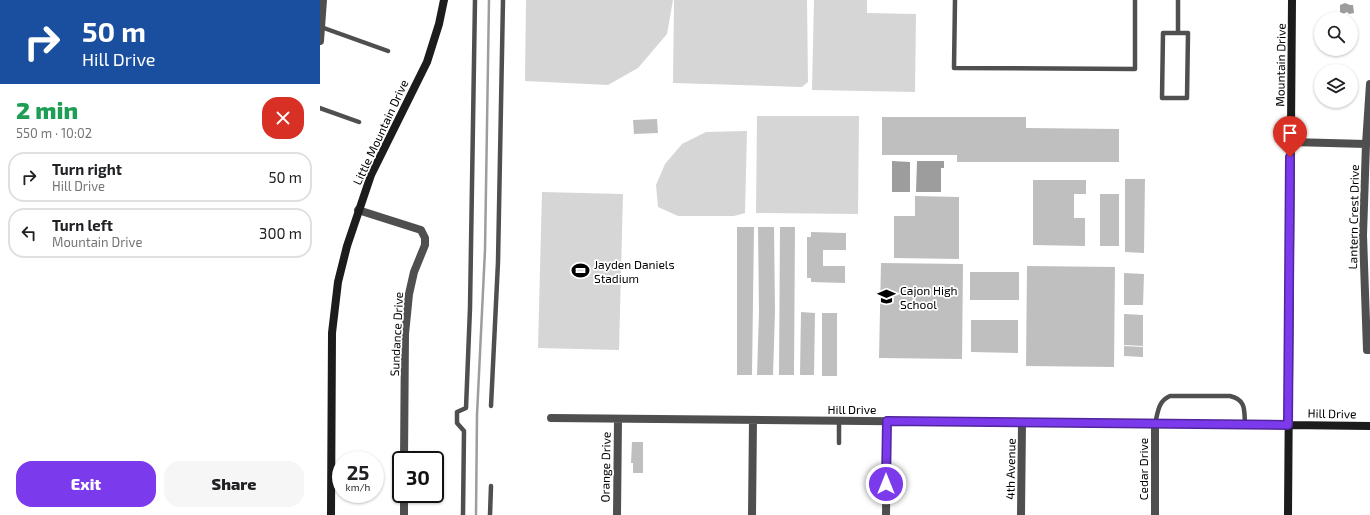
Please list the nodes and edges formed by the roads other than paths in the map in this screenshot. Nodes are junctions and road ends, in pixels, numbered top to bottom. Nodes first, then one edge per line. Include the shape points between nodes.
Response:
1 (323, 0) edge
2 (444, 0) edge
3 (475, 0) edge
4 (503, 0) edge
5 (955, 0) edge
6 (1135, 0) edge
7 (1178, 0) edge
8 (1292, 0) edge
9 (321, 27) junction
10 (1178, 33) junction
11 (320, 41) edge
12 (388, 51) dead end
13 (1370, 84) edge
14 (320, 108) edge
15 (359, 122) dead end
16 (1291, 142) junction
17 (1366, 144) junction
18 (358, 210) junction
19 (1368, 350) edge
20 (491, 406) dead end
21 (551, 418) dead end
22 (618, 419) junction
23 (753, 420) junction
24 (839, 421) junction
25 (887, 421) junction
26 (1022, 423) junction
27 (1155, 424) junction
28 (1245, 425) junction
29 (1288, 425) junction
30 (1370, 426) edge
31 (839, 443) dead end
32 (404, 451) edge
33 (491, 486) dead end
34 (404, 503) edge
35 (331, 515) edge
36 (404, 515) edge
37 (463, 515) edge
38 (490, 515) edge
39 (616, 515) edge
40 (752, 515) edge
41 (886, 515) edge
42 (1021, 515) edge
43 (1155, 515) edge
44 (1288, 515) edge

1 - 9 street
2 - 18 street, Little Mountain Drive via 427,62 371,175
3 - 37 lane via 466,408 457,412 457,423 464,431
4 - 20 lane via 498,262
5 - 6 lane via 954,68 1135,70
7 - 10 lane
8 - 16 street, Mountain Drive
9 - 11 street
9 - 12 lane
10 - 10 lane via 1164,33 1162,98 1187,98 1188,33
13 - 17 street, Lantern Crest Drive
14 - 15 lane
16 - 17 street
16 - 29 street, Mountain Drive
17 - 19 street, Lantern Crest Drive via 1363,234
18 - 32 street, Sundance Drive via 421,230 425,238 409,294
18 - 35 street, Little Mountain Drive via 338,282 334,307
21 - 22 street, Hill Drive
22 - 23 street, Hill Drive
22 - 39 street, Orange Drive
23 - 24 street, Hill Drive
23 - 40 street
24 - 25 street, Hill Drive
24 - 31 lane
25 - 26 street, Hill Drive
25 - 41 street
26 - 27 street, Hill Drive
26 - 42 street, 4th Avenue
27 - 28 street, Hill Drive
27 - 28 lane via 1161,402 1170,396 1230,396 1241,401
27 - 43 street, Cedar Drive
28 - 29 street, Hill Drive
29 - 30 street, Hill Drive
29 - 44 street, Mountain Drive
33 - 38 lane
34 - 36 street

